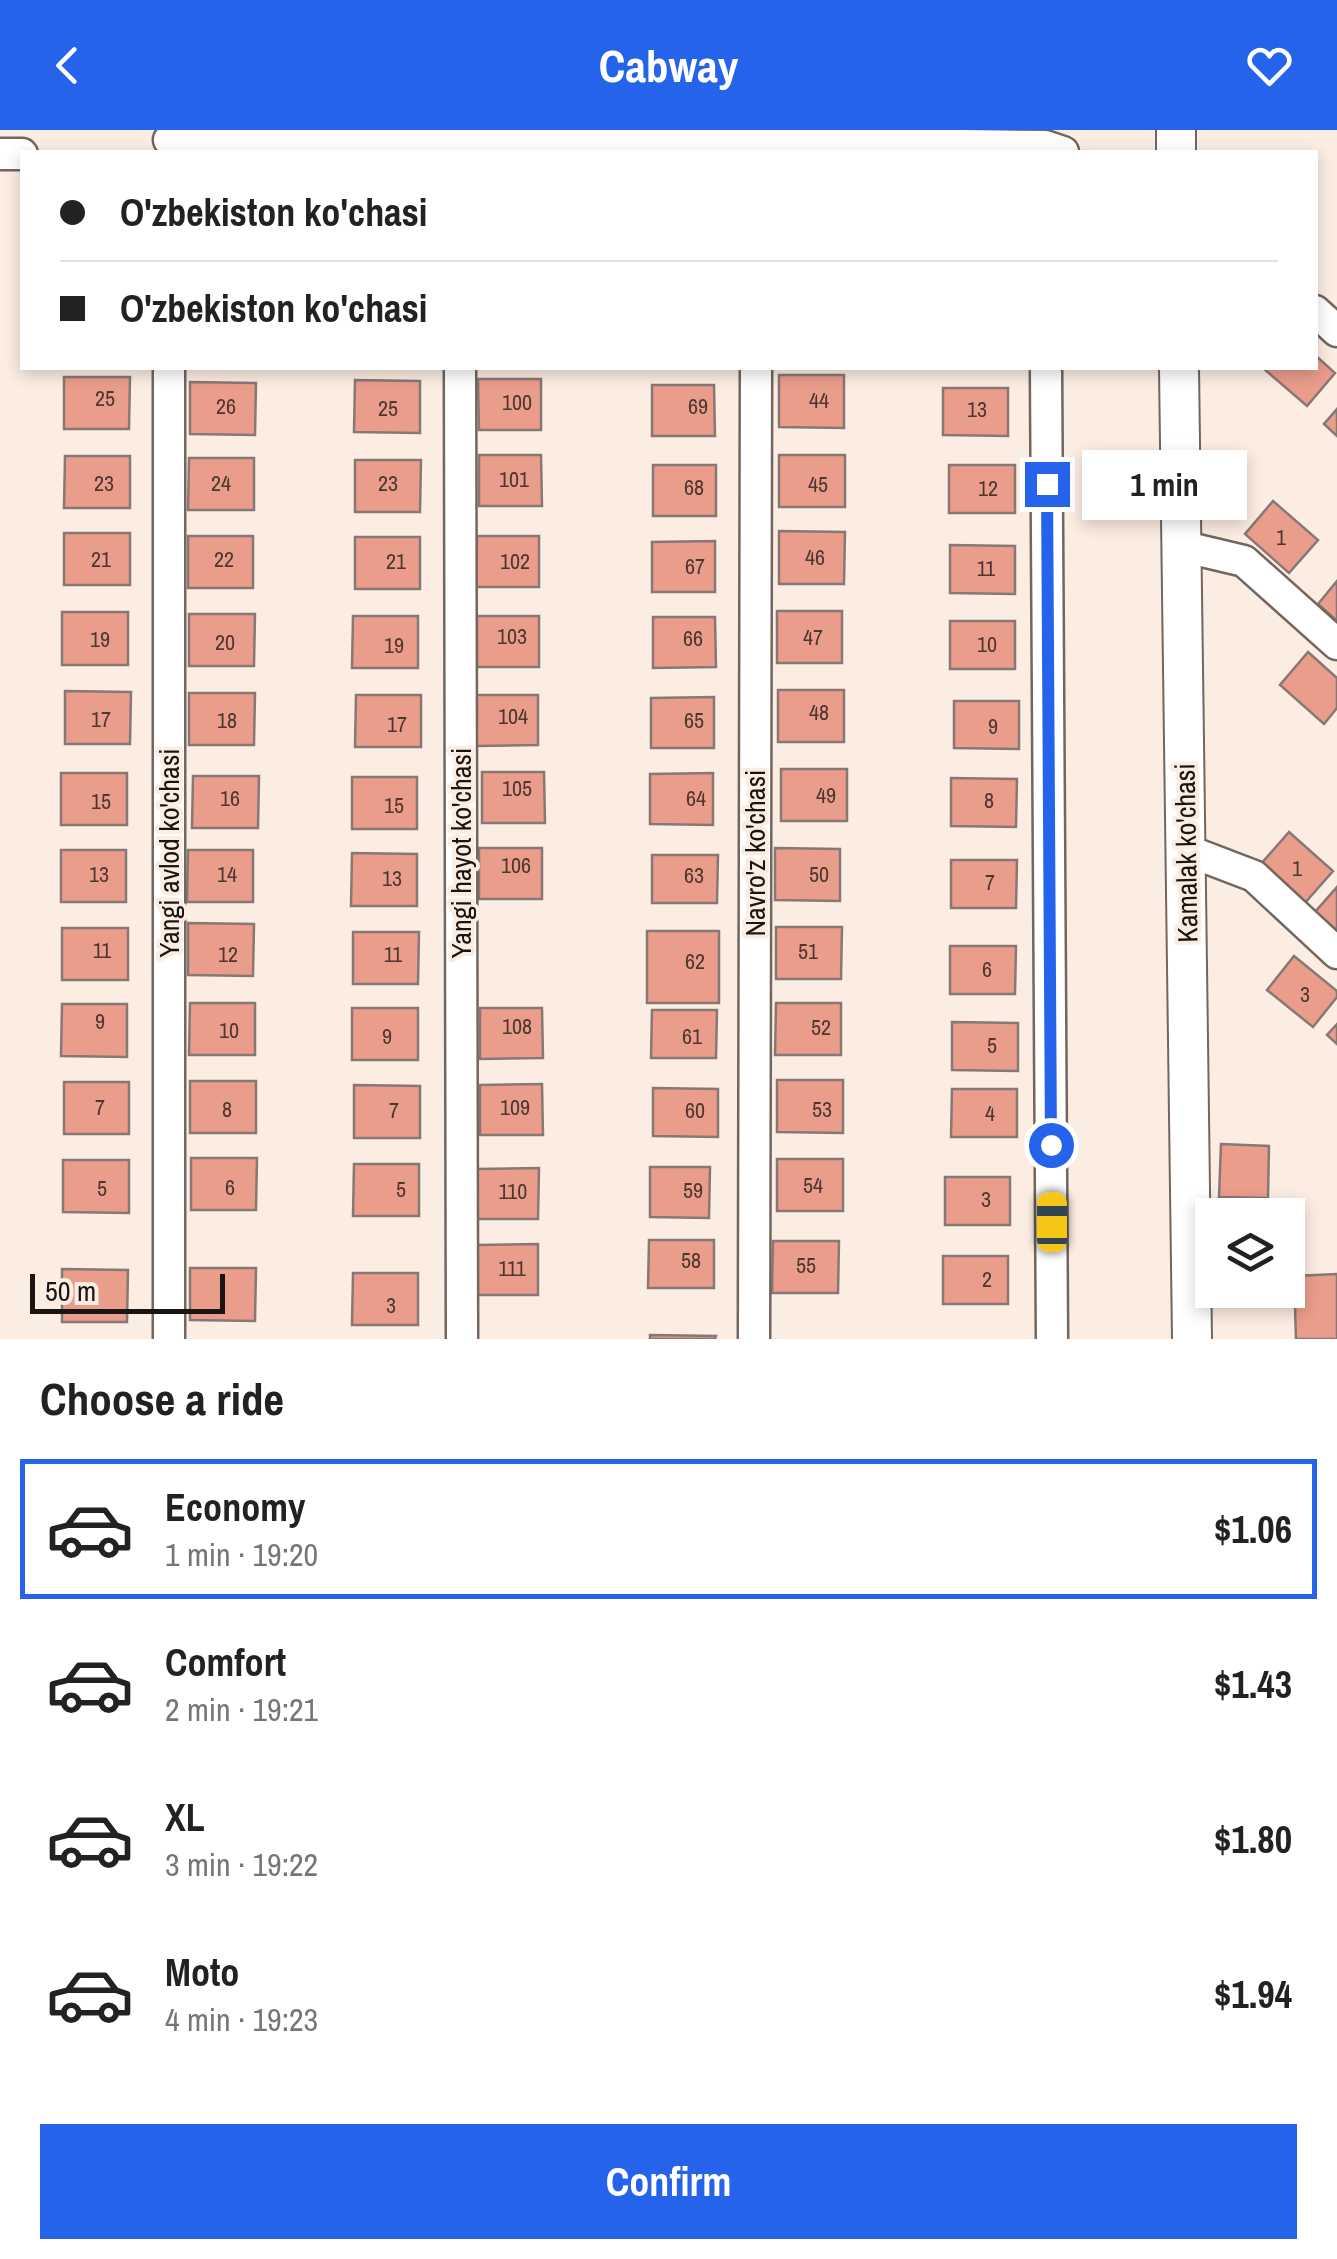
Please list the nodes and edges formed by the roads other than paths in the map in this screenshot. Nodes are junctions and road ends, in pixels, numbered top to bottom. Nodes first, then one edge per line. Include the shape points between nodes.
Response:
1 (463, 140) edge
2 (169, 141) edge
3 (756, 141) edge
4 (1050, 145) edge
5 (1318, 314) edge
6 (1337, 331) edge
7 (169, 370) edge
8 (460, 370) edge
9 (756, 370) edge
10 (1046, 370) edge
11 (1179, 370) edge
12 (1181, 546) junction
13 (1337, 644) edge
14 (1186, 850) junction
15 (1337, 953) edge
16 (169, 1339) edge
17 (462, 1339) edge
18 (754, 1339) edge
19 (1052, 1339) edge
20 (1192, 1339) edge

1 - 2 street
1 - 3 street
3 - 4 street
5 - 6 street
7 - 16 street, Yangi avlod ko'chasi
8 - 17 street, Yangi hayot ko'chasi
9 - 18 street, Navro'z ko'chasi
10 - 19 street
11 - 12 main road, Kamalak ko'chasi
12 - 13 street via 1244,561
12 - 14 main road, Kamalak ko'chasi
14 - 15 street via 1254,876
14 - 20 main road, Kamalak ko'chasi

